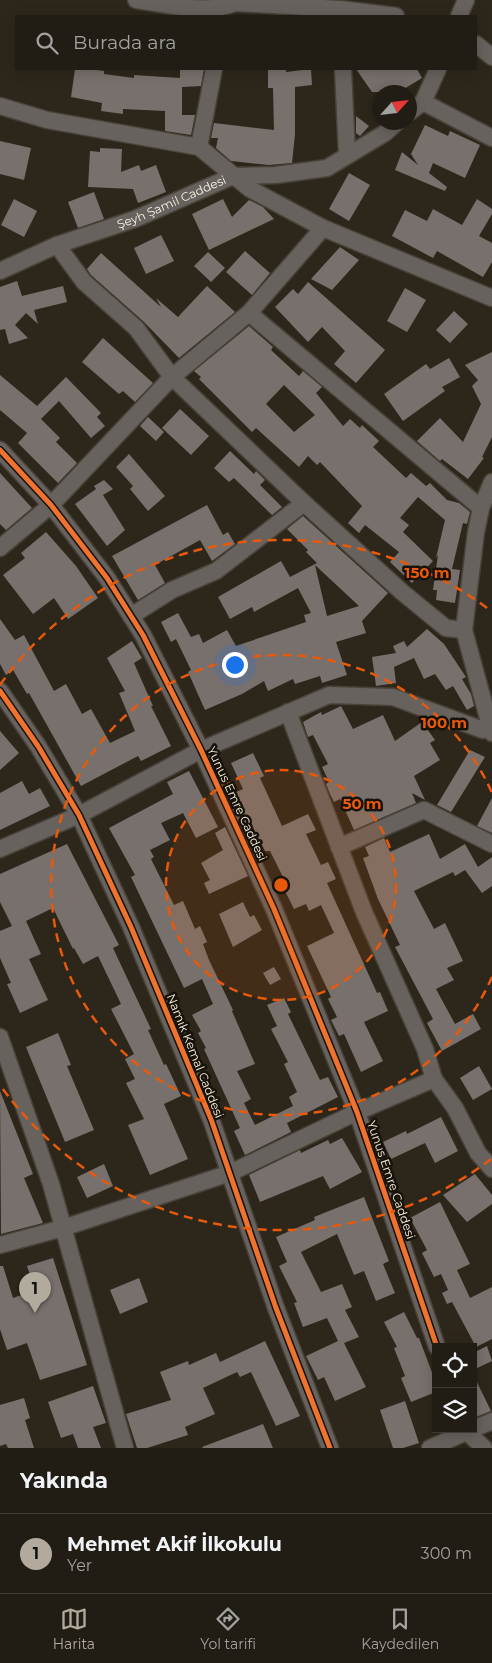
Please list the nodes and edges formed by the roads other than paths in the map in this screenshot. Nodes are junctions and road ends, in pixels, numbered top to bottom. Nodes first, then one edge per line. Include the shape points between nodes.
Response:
1 (136, 0) edge
2 (466, 0) edge
3 (225, 8) edge
4 (340, 13) edge
5 (377, 15) edge
6 (460, 15) edge
7 (477, 45) edge
8 (492, 57) edge
9 (214, 70) edge
10 (343, 70) edge
11 (438, 70) edge
12 (423, 102) junction
13 (0, 106) edge
14 (417, 107) edge
15 (385, 130) edge
16 (492, 138) edge
17 (199, 147) junction
18 (347, 156) junction
19 (233, 176) junction
20 (323, 228) junction
21 (57, 245) junction
22 (0, 271) edge
23 (492, 298) edge
24 (249, 312) junction
25 (172, 377) junction
26 (0, 450) edge
27 (492, 482) edge
28 (304, 503) junction
29 (51, 505) junction
30 (481, 508) junction
31 (0, 548) edge
32 (131, 616) junction
33 (464, 630) junction
34 (0, 691) edge
35 (288, 712) junction
36 (491, 730) edge
37 (201, 750) junction
38 (79, 815) junction
39 (492, 844) edge
40 (339, 847) junction
41 (0, 848) edge
42 (0, 1037) edge
43 (434, 1079) junction
44 (357, 1112) junction
45 (492, 1169) edge
46 (230, 1173) junction
47 (64, 1228) junction
48 (0, 1245) edge
49 (435, 1343) edge
50 (492, 1421) edge
51 (477, 1427) edge
52 (462, 1433) edge
53 (472, 1433) edge
54 (126, 1448) edge
55 (330, 1448) edge
56 (430, 1448) edge
57 (484, 1448) edge

1 - 3 street
2 - 6 street
3 - 4 street via 235,3
4 - 5 street
7 - 8 street
9 - 17 street
10 - 18 street
11 - 12 street
12 - 14 street
12 - 16 street
13 - 17 street via 47,120
15 - 18 street, Şeyh Şamil Caddesi
17 - 19 street
18 - 19 street, Şeyh Şamil Caddesi via 327,168 276,175
19 - 20 street via 250,189
19 - 21 street, Şeyh Şamil Caddesi via 135,219
20 - 23 street
20 - 24 street
21 - 22 street, Şeyh Şamil Caddesi
21 - 25 street via 84,282 136,328
24 - 25 street
24 - 30 street
25 - 28 street
25 - 29 street
26 - 29 street, Yunus Emre Caddesi
27 - 30 street
28 - 32 street via 216,571 172,590
28 - 33 street via 446,628
29 - 31 street
29 - 32 street, Yunus Emre Caddesi via 107,578
30 - 33 street
32 - 37 street, Yunus Emre Caddesi
33 - 36 street
34 - 38 street, Namık Kemal Caddesi
35 - 36 street via 328,695 393,697 483,730
35 - 37 street
35 - 40 street
37 - 38 street
37 - 44 street, Yunus Emre Caddesi via 274,909
38 - 41 street
38 - 46 street, Namık Kemal Caddesi via 131,927 211,1119
39 - 40 street via 424,810
40 - 43 street via 425,1049
42 - 47 street
43 - 44 street
43 - 45 street via 455,1108 478,1153
44 - 46 street
44 - 49 street, Yunus Emre Caddesi
46 - 47 street
46 - 55 street, Namık Kemal Caddesi via 276,1308
47 - 48 street
47 - 54 street
50 - 51 street
52 - 56 street
53 - 57 street

